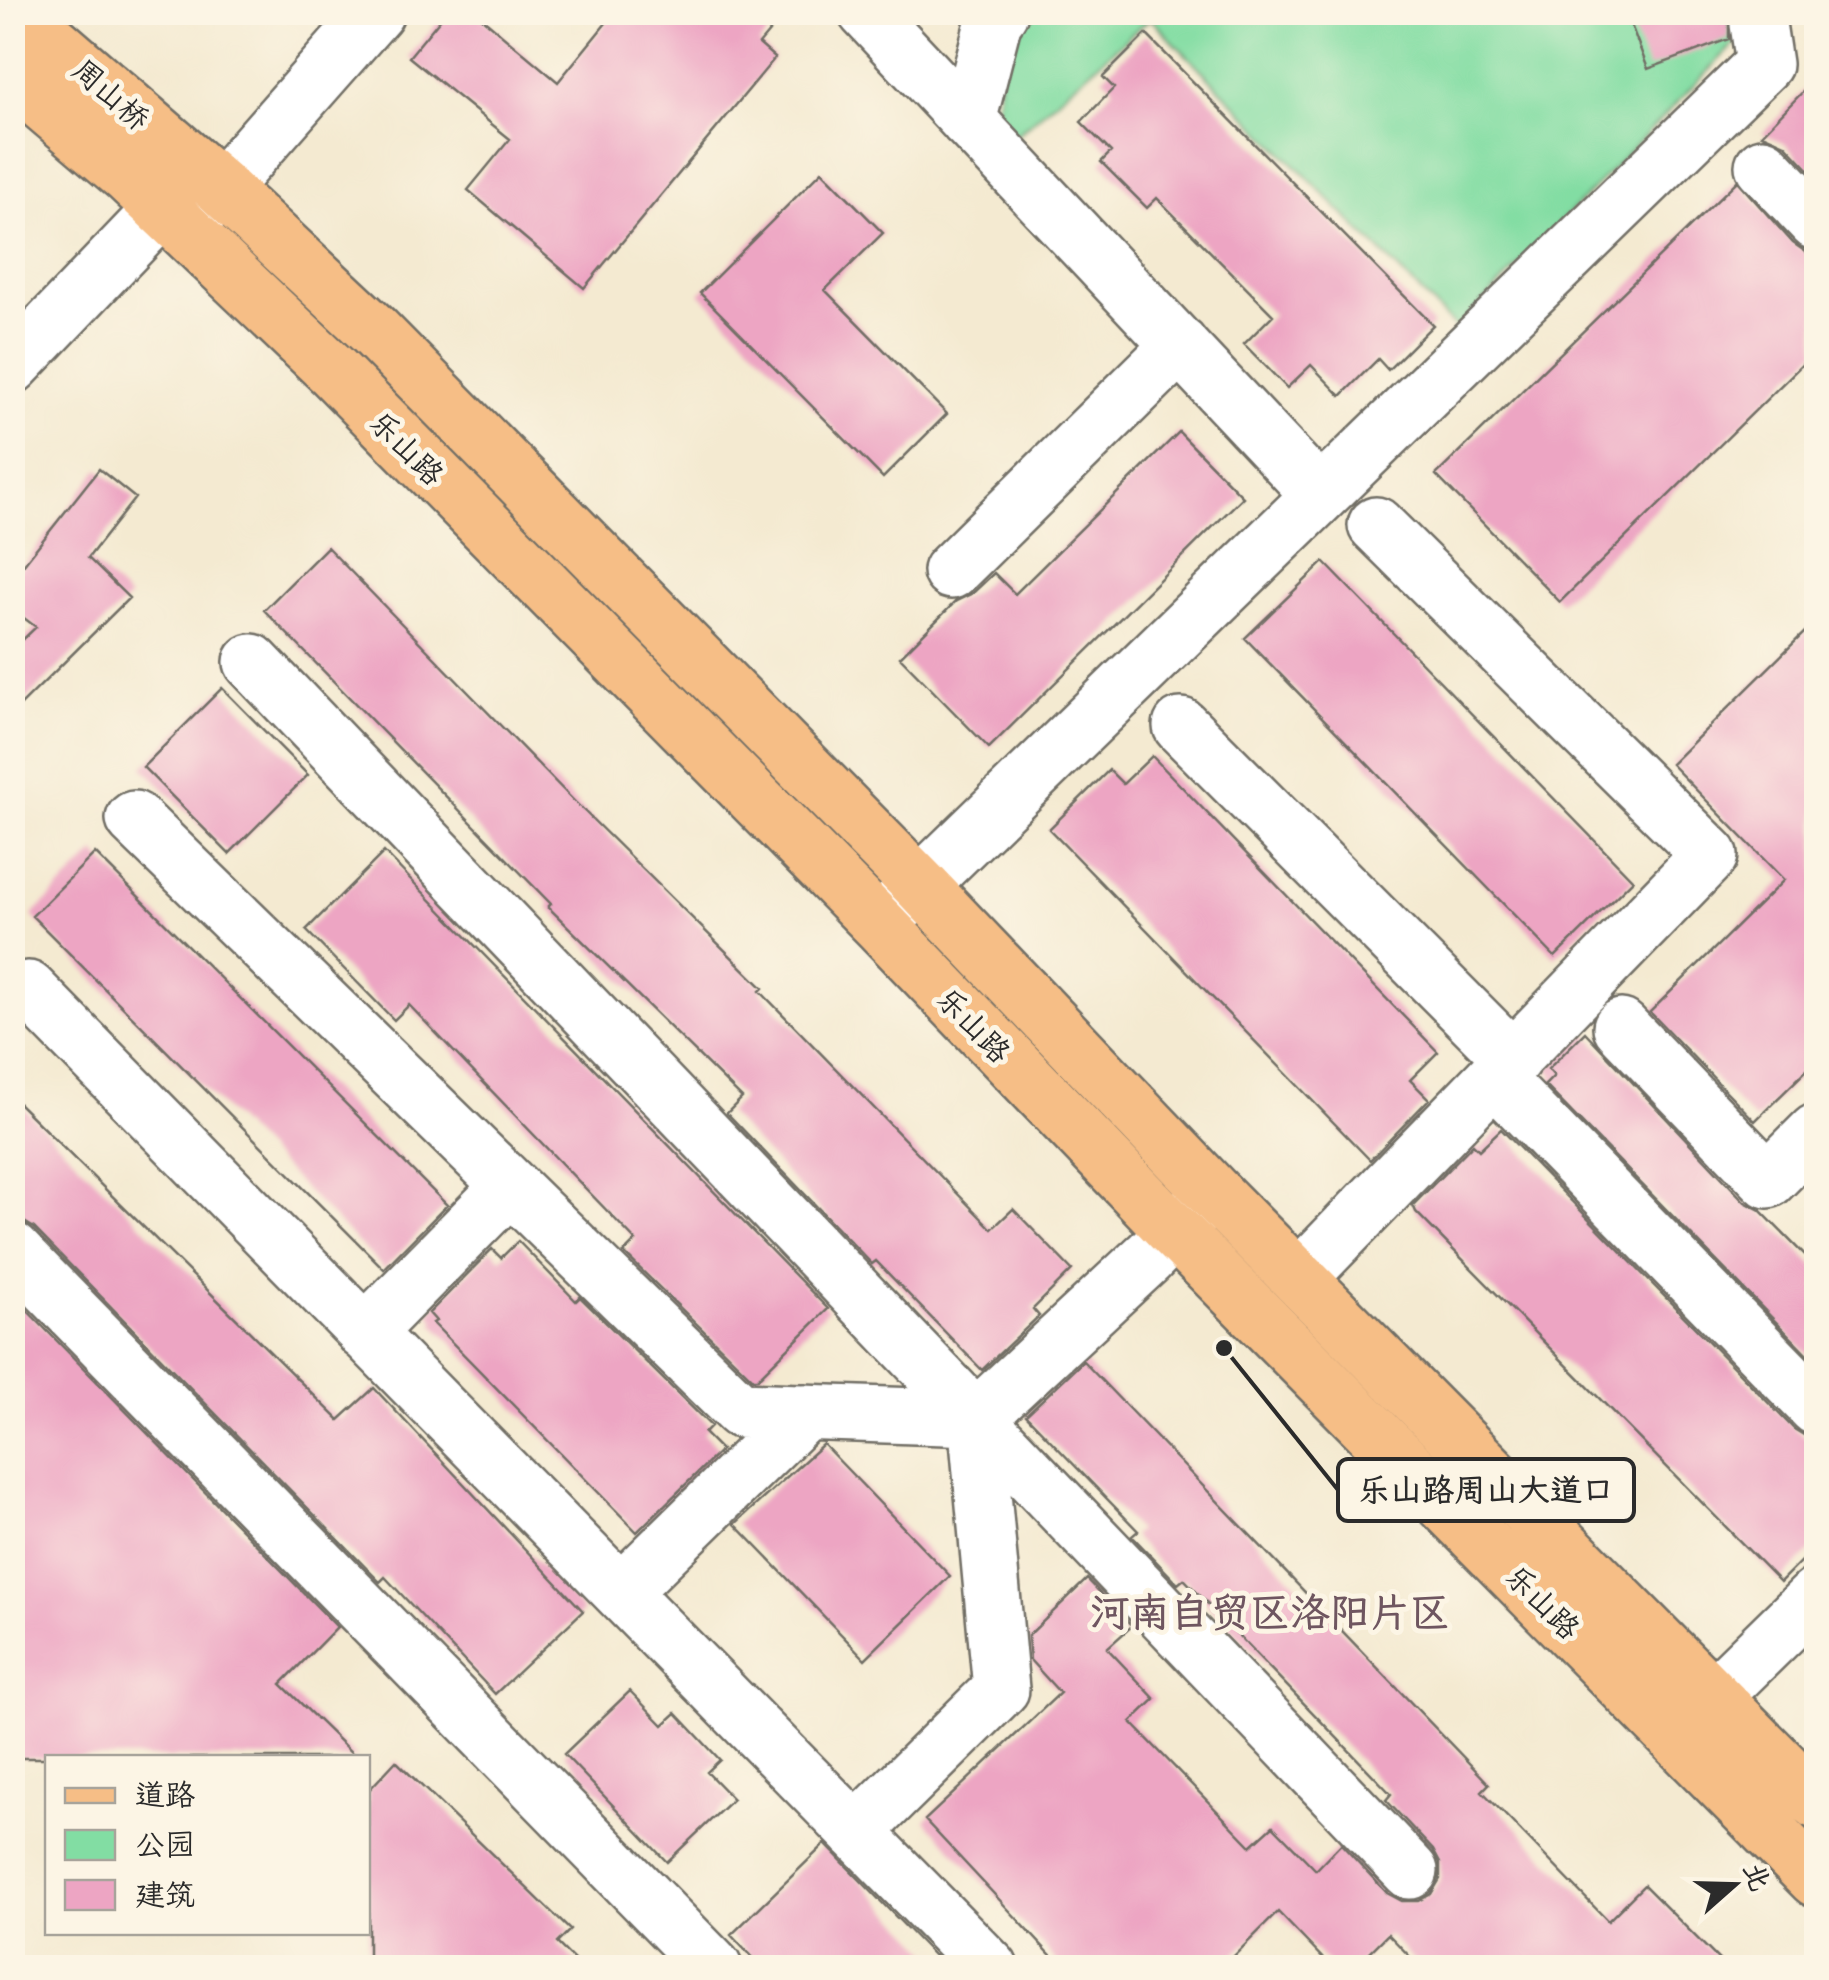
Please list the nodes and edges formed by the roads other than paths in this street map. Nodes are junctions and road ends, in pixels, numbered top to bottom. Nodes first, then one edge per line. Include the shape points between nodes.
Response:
1 (18, 12) edge
2 (376, 12) edge
3 (866, 12) edge
4 (1000, 12) edge
5 (1761, 12) edge
6 (12, 77) edge
7 (968, 121) junction
8 (1764, 166) dead end
9 (159, 187) junction
10 (220, 187) junction
11 (1816, 222) edge
12 (1180, 345) junction
13 (12, 366) edge
14 (1320, 494) junction
15 (1376, 525) dead end
16 (951, 571) dead end
17 (252, 662) dead end
18 (1182, 726) dead end
19 (134, 820) dead end
20 (920, 885) junction
21 (879, 924) junction
22 (28, 989) dead end
23 (1621, 1028) dead end
24 (1504, 1069) junction
25 (1816, 1132) edge
26 (510, 1186) junction
27 (1212, 1191) junction
28 (1173, 1230) junction
29 (12, 1250) edge
30 (1299, 1278) junction
31 (366, 1332) junction
32 (1816, 1407) edge
33 (805, 1412) junction
34 (976, 1418) junction
35 (621, 1592) junction
36 (1816, 1596) edge
37 (1713, 1696) junction
38 (1674, 1734) junction
39 (1816, 1802) edge
40 (856, 1832) junction
41 (1410, 1871) dead end
42 (1816, 1879) edge
43 (714, 1968) edge
44 (990, 1968) edge

1 - 9 main road, 周山桥
2 - 10 lane
3 - 7 lane
4 - 7 lane
5 - 14 lane via 1764,64
6 - 9 main road, 周山桥
7 - 12 lane
8 - 11 lane
9 - 10 main road, 乐山路
9 - 10 lane
9 - 13 lane
9 - 21 main road, 乐山路
10 - 20 main road, 乐山路 via 374,331
12 - 14 lane
12 - 16 lane
14 - 20 lane
15 - 24 lane via 1710,855
17 - 34 lane
18 - 24 lane
19 - 26 lane
20 - 21 lane
20 - 27 main road, 乐山路
21 - 28 main road, 乐山路
22 - 31 lane
23 - 25 lane via 1768,1180
24 - 30 lane
24 - 32 lane
26 - 31 lane
26 - 33 lane via 740,1410
27 - 28 lane
27 - 30 main road, 乐山路
28 - 34 lane
28 - 38 main road, 乐山路
29 - 43 lane
30 - 37 main road, 乐山路
31 - 35 lane
33 - 34 lane
33 - 35 lane
34 - 40 lane via 1000,1689
34 - 41 lane
35 - 40 lane
36 - 37 lane
37 - 38 lane
37 - 39 main road, 乐山路
38 - 42 main road, 乐山路
40 - 44 lane

